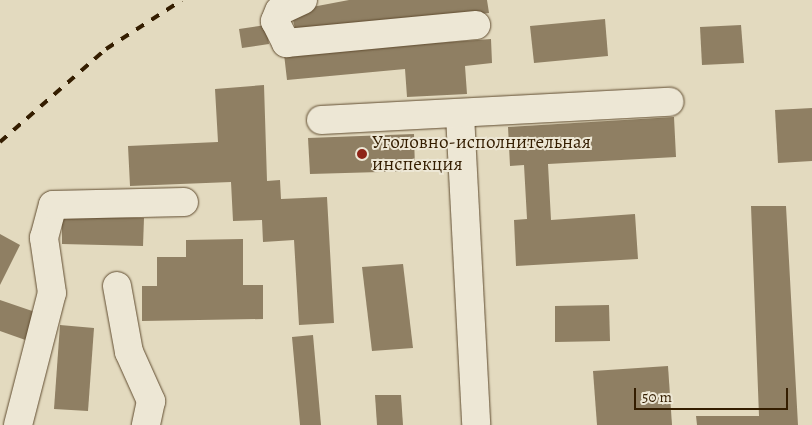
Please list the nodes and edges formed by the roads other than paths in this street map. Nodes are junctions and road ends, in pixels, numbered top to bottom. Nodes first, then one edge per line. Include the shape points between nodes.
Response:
1 (302, 0) edge
2 (476, 24) dead end
3 (670, 102) dead end
4 (460, 115) junction
5 (321, 120) dead end
6 (184, 202) dead end
7 (118, 286) dead end
8 (18, 425) edge
9 (146, 425) edge
10 (476, 425) edge

1 - 2 lane via 279,11 275,21 286,43
3 - 4 lane
4 - 5 lane
4 - 10 lane
6 - 8 lane via 54,205 44,238 52,293
7 - 9 lane via 129,352 151,401

